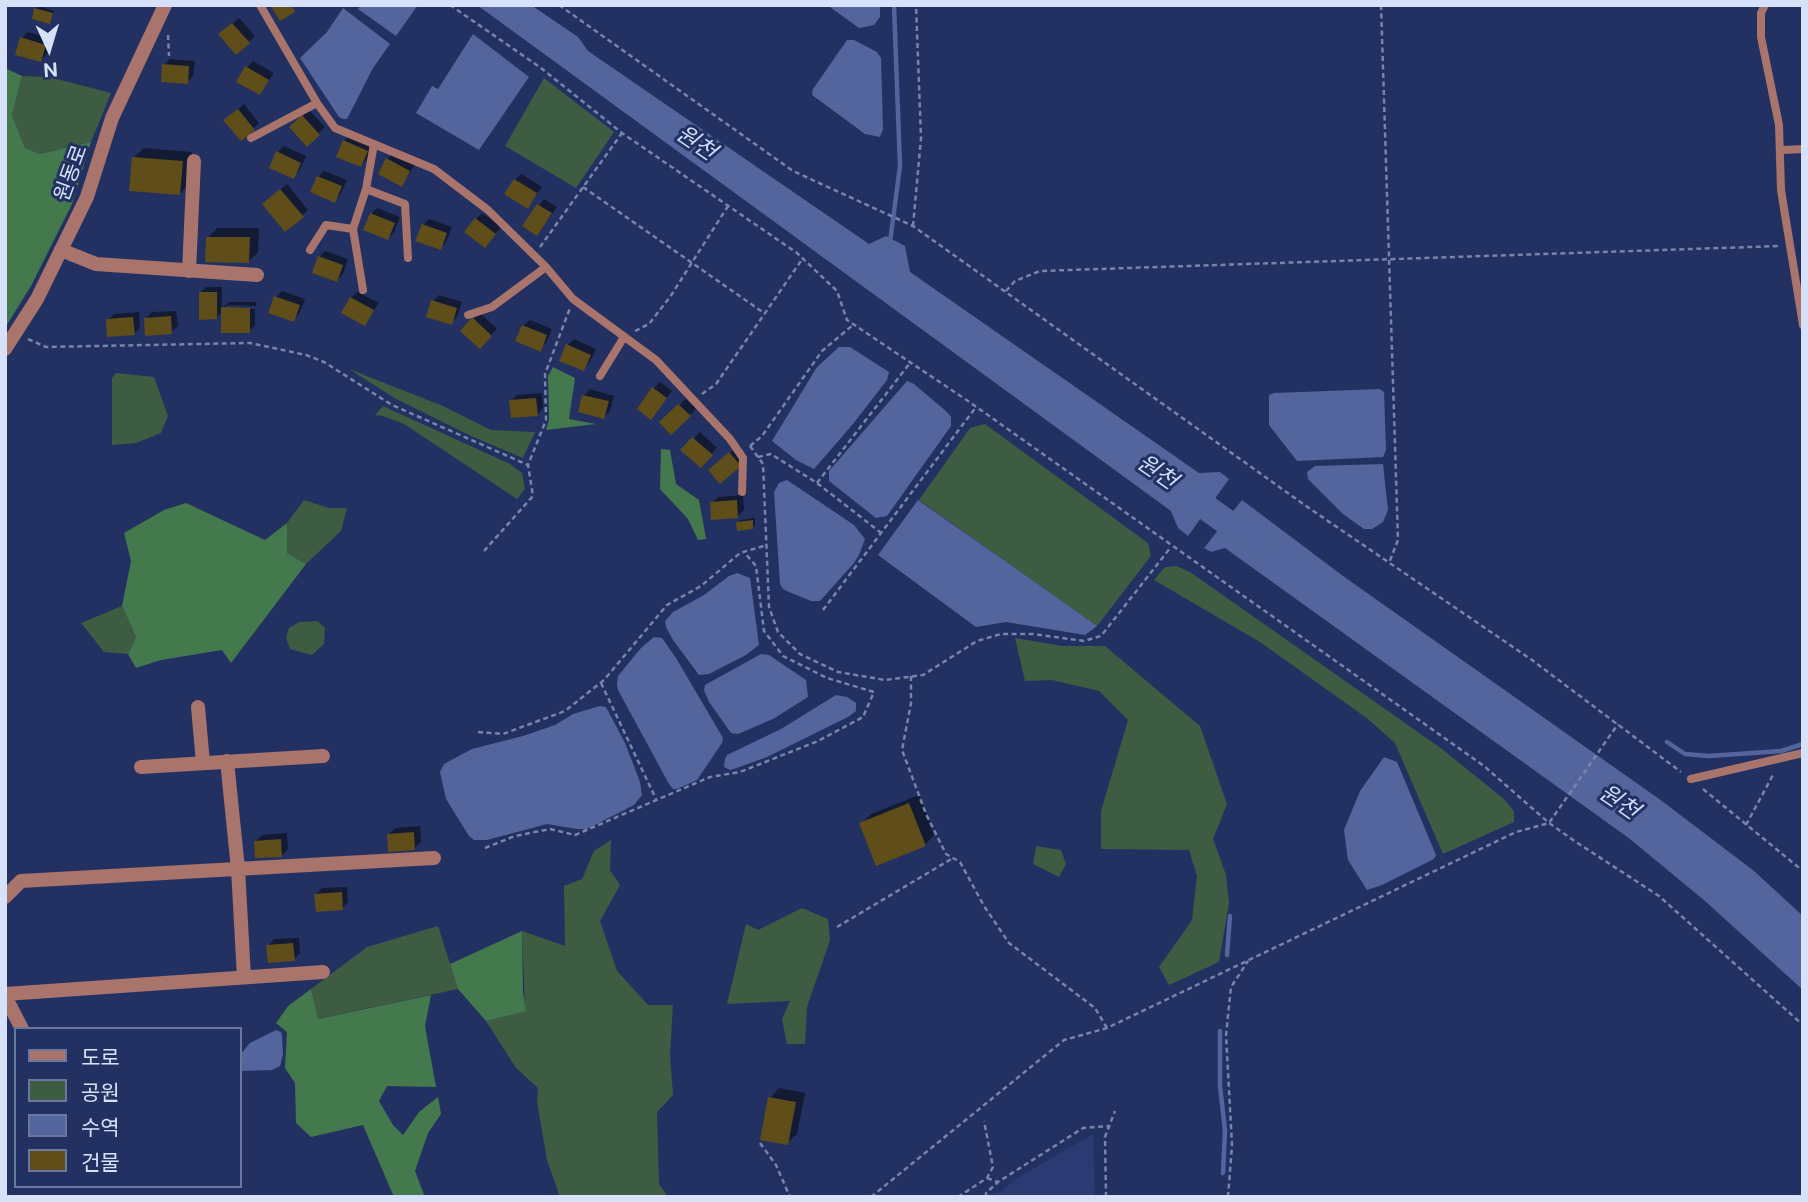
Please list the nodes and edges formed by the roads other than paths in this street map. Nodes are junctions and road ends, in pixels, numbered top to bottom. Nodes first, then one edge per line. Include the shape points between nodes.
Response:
1 (165, 5) edge
2 (260, 5) edge
3 (1765, 5) edge
4 (317, 103) junction
5 (251, 138) dead end
6 (374, 144) junction
7 (1803, 149) edge
8 (1782, 150) junction
9 (194, 161) dead end
10 (366, 189) junction
11 (353, 229) junction
12 (61, 250) junction
13 (310, 250) dead end
14 (408, 258) dead end
15 (546, 267) junction
16 (189, 271) junction
17 (257, 275) dead end
18 (362, 290) dead end
19 (468, 315) dead end
20 (1803, 325) edge
21 (624, 337) junction
22 (5, 349) edge
23 (600, 376) dead end
24 (742, 492) dead end
25 (198, 707) dead end
26 (1803, 752) edge
27 (323, 756) dead end
28 (227, 761) junction
29 (203, 763) junction
30 (141, 767) dead end
31 (1691, 779) road end
32 (433, 858) dead end
33 (238, 869) junction
34 (5, 897) edge
35 (323, 972) dead end
36 (244, 977) junction
37 (5, 995) edge
38 (21, 1027) edge

1 - 12 street, 원동로 via 112,118 87,197
2 - 4 lane
3 - 8 lane via 1761,37
4 - 5 lane
4 - 6 lane via 335,128
6 - 10 lane
6 - 15 lane via 434,169 488,210
7 - 8 lane
8 - 20 lane via 1781,190
9 - 16 street
10 - 11 lane
10 - 14 lane via 405,204
11 - 13 lane via 326,225
11 - 18 lane
12 - 16 street via 96,264
12 - 22 street, 원동로
15 - 19 lane via 492,307
15 - 21 lane via 573,299
16 - 17 street
21 - 23 lane
21 - 24 lane via 656,360 730,439 743,458
25 - 29 street
26 - 31 lane
27 - 28 street
28 - 29 street
28 - 33 street
29 - 30 street
32 - 33 street
33 - 34 street via 21,881
33 - 36 street
35 - 36 street
36 - 37 street
37 - 38 street

